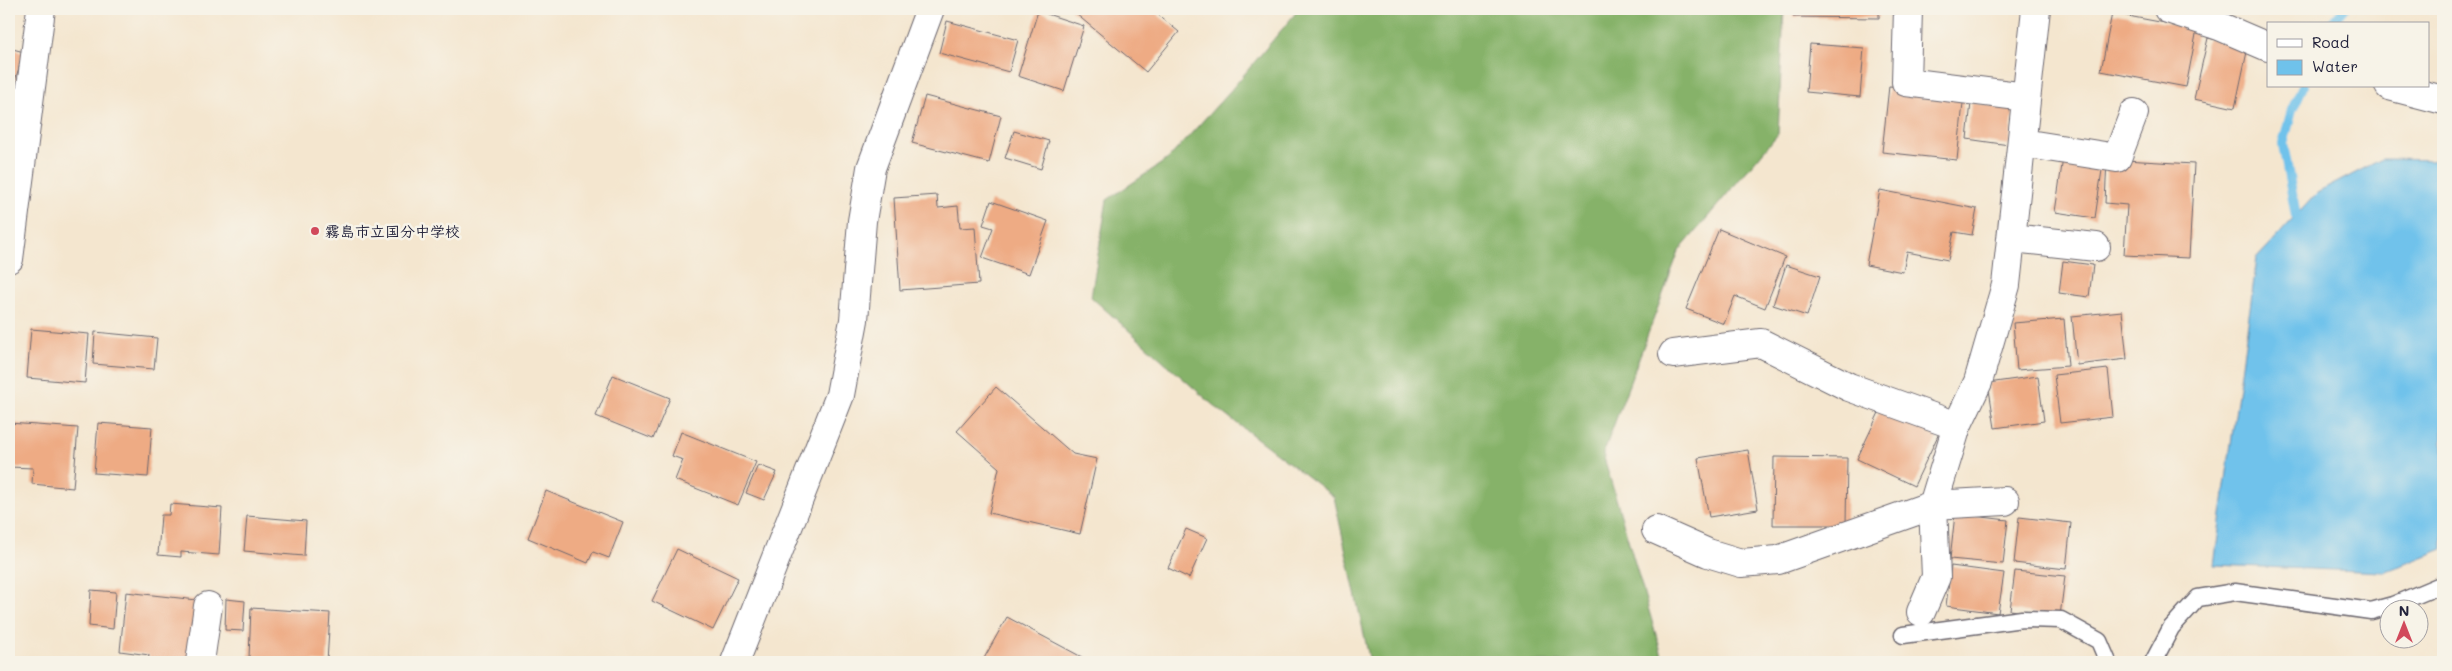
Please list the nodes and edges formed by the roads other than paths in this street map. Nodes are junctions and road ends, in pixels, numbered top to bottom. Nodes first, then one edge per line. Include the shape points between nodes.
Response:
1 (41, 9) edge
2 (930, 9) edge
3 (1908, 9) edge
4 (2036, 9) edge
5 (2168, 9) edge
6 (2267, 47) edge
7 (2397, 88) edge
8 (2026, 97) junction
9 (2443, 100) edge
10 (2134, 113) dead end
11 (2022, 143) junction
12 (2012, 238) junction
13 (2096, 247) dead end
14 (9, 259) edge
15 (1673, 354) dead end
16 (1958, 426) junction
17 (2005, 501) dead end
18 (1933, 505) junction
19 (1656, 530) dead end
20 (2443, 584) edge
21 (208, 606) dead end
22 (1921, 612) dead end
23 (1903, 635) dead end
24 (200, 662) edge
25 (735, 662) edge
26 (2108, 662) edge
27 (2153, 662) edge

1 - 14 street
2 - 25 street via 871,168 862,221 854,320 840,395
3 - 8 street via 1906,82
4 - 8 street
5 - 6 street
7 - 9 street
8 - 11 street
10 - 11 street via 2117,158
11 - 12 street
12 - 13 street
12 - 16 street via 2004,294 1978,382
15 - 16 street via 1761,343 1849,387
16 - 18 street
17 - 18 street
18 - 19 street via 1778,560 1741,562 1708,553
18 - 22 street via 1936,577
20 - 27 lane via 2371,611 2235,592 2198,598 2171,628
21 - 24 street
23 - 26 lane via 2022,619 2061,620 2099,641

